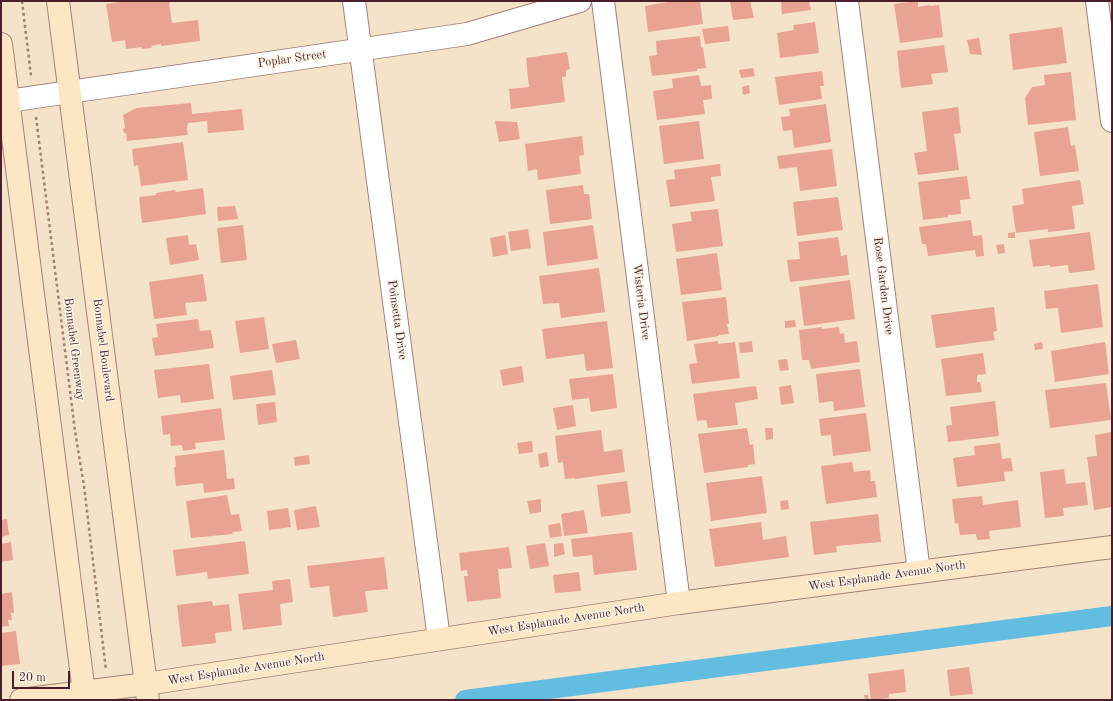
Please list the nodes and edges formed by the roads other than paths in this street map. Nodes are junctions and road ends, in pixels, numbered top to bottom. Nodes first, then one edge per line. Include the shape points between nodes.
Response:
1 (58, 1) edge
2 (354, 1) edge
3 (580, 1) edge
4 (603, 1) edge
5 (847, 1) edge
6 (1097, 1) edge
7 (1, 44) edge
8 (361, 49) junction
9 (70, 92) junction
10 (5, 102) edge
11 (1112, 121) edge
12 (1112, 547) edge
13 (919, 572) junction
14 (679, 603) junction
15 (439, 640) junction
16 (147, 692) edge
17 (85, 696) edge
18 (20, 700) edge

1 - 9 street, Bonnabel Boulevard
2 - 8 street, Poinsetta Drive
3 - 8 street, Poplar Street via 467,34
4 - 14 street, Wisteria Drive
5 - 13 street, Rose Garden Drive
6 - 11 street
7 - 10 street
8 - 9 street, Poplar Street
8 - 15 street, Poinsetta Drive
9 - 10 street, Poplar Street
9 - 16 street, Bonnabel Boulevard
10 - 17 street
12 - 13 street, West Esplanade Avenue North
13 - 14 street, West Esplanade Avenue North
14 - 15 street, West Esplanade Avenue North
15 - 16 street, West Esplanade Avenue North
16 - 17 street, West Esplanade Avenue North via 105,689
17 - 18 street, West Esplanade Avenue North

